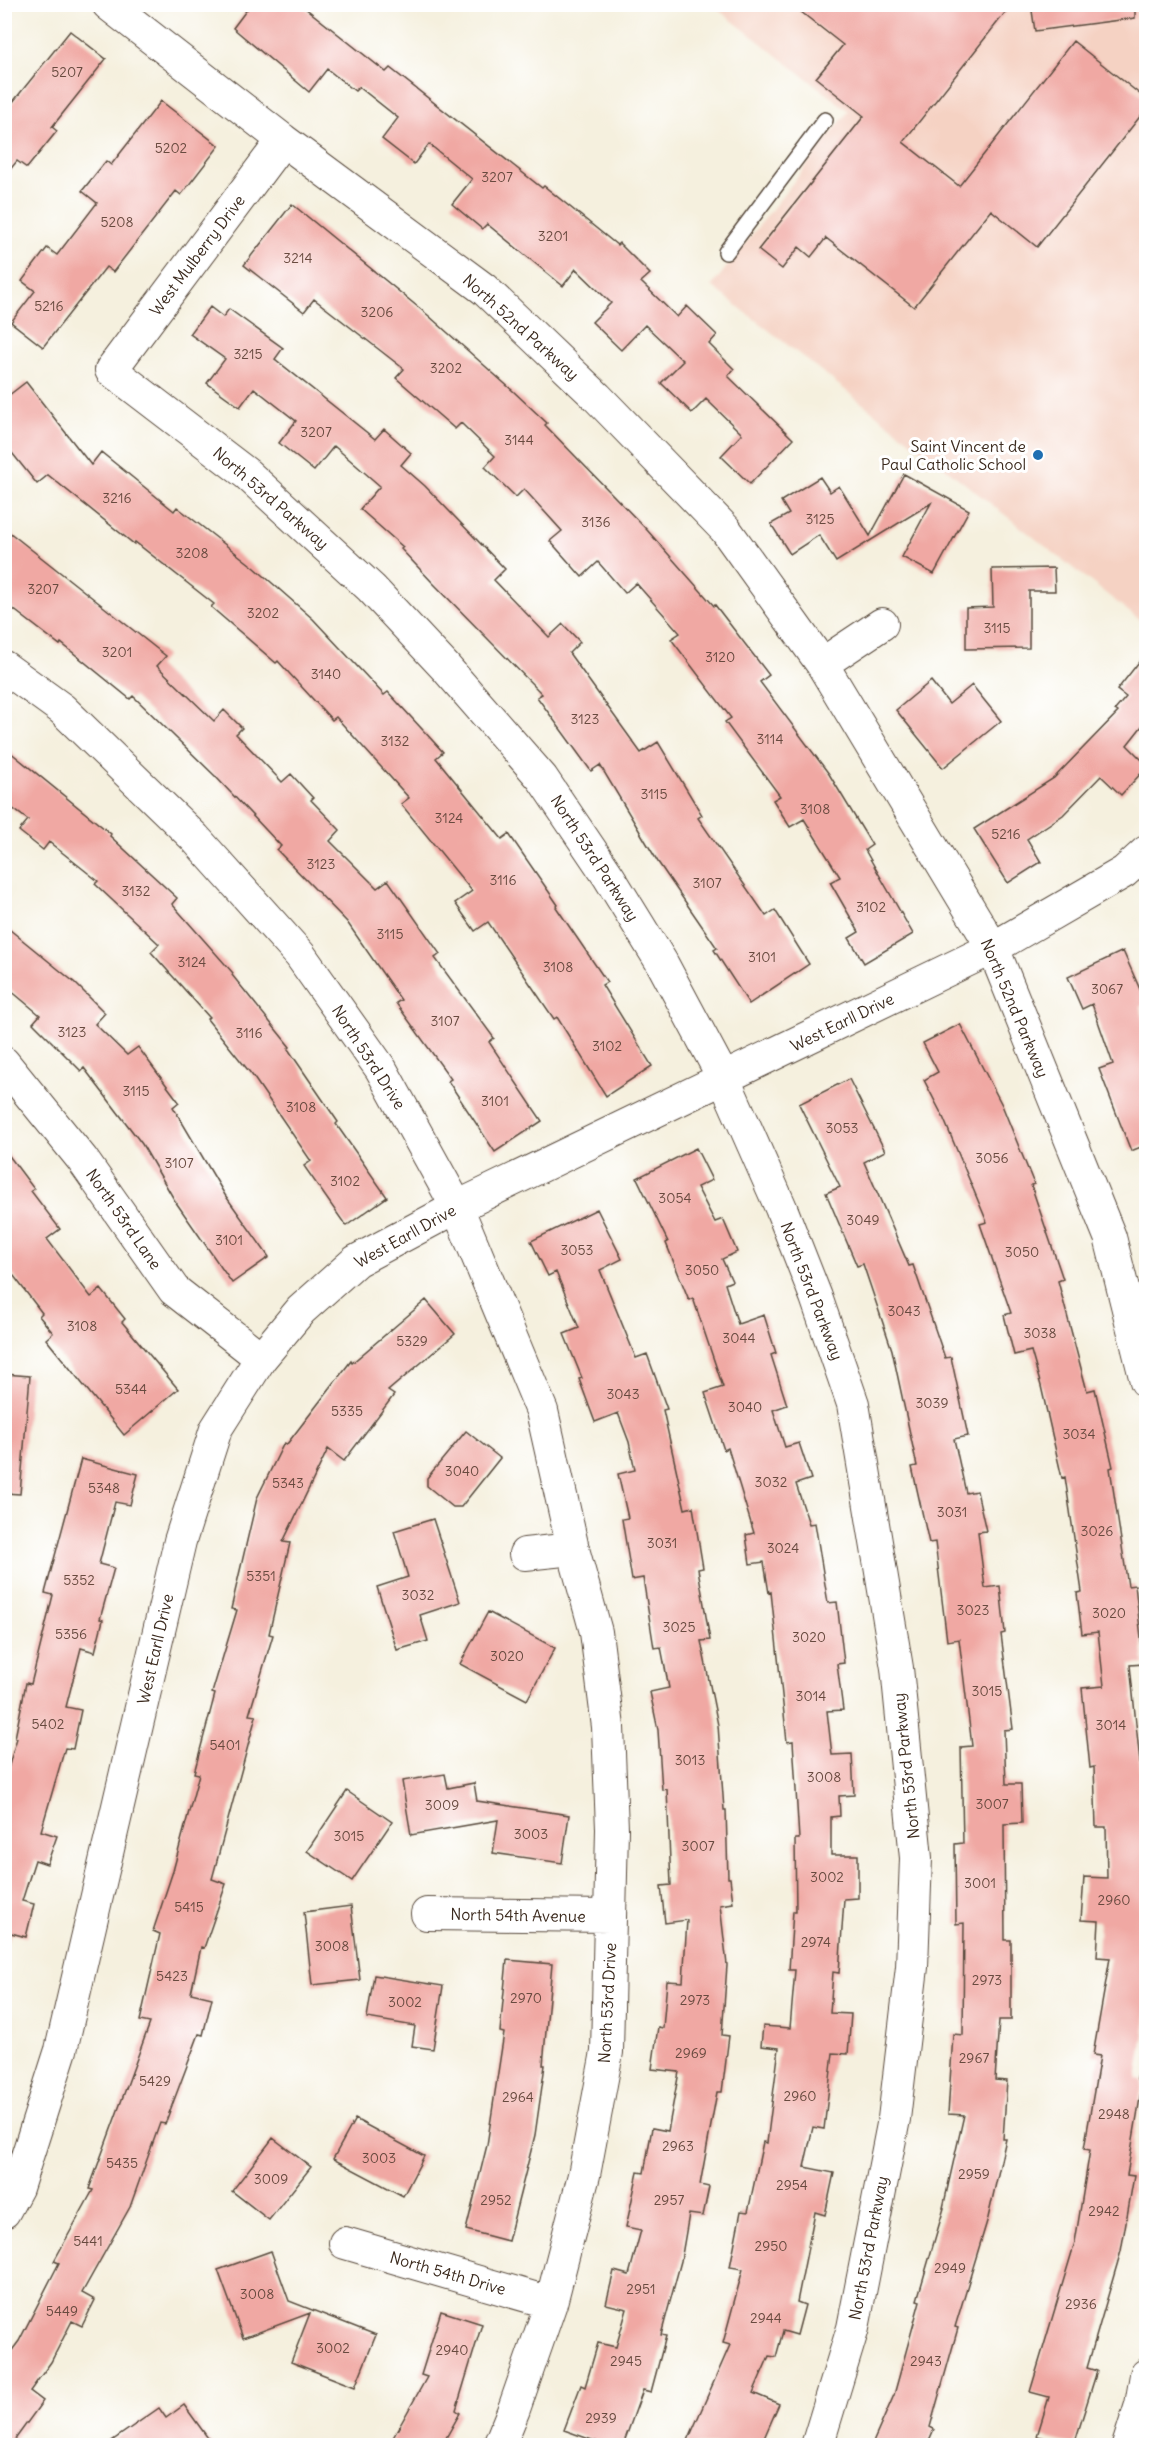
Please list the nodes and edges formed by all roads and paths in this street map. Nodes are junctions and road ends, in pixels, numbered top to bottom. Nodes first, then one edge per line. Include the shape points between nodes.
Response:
1 (108, 4) edge
2 (825, 120) dead end
3 (283, 140) junction
4 (726, 252) dead end
5 (111, 370) joint
6 (882, 624) dead end
7 (822, 664) junction
8 (4, 667) edge
9 (1146, 852) edge
10 (993, 948) junction
11 (4, 1063) edge
12 (724, 1079) junction
13 (457, 1207) junction
14 (261, 1358) junction
15 (1146, 1380) edge
16 (573, 1549) junction
17 (525, 1554) dead end
18 (427, 1914) dead end
19 (610, 1916) junction
20 (4, 2212) edge
21 (345, 2243) dead end
22 (551, 2303) junction
23 (1146, 2375) edge
24 (499, 2445) edge
25 (817, 2445) edge
26 (1128, 2445) edge

1 - 3 street, North 52nd Parkway
2 - 4 lane
3 - 5 street, West Mulberry Drive
3 - 7 street, North 52nd Parkway via 484,289 597,397 725,529
5 - 12 street, North 53rd Parkway via 247,474 371,588 542,778 662,963
6 - 7 street
7 - 10 street, North 52nd Parkway
8 - 13 street, North 53rd Drive via 62,709 195,838 300,955 381,1069
9 - 10 street, West Earll Drive via 1124,872
10 - 12 street, West Earll Drive
10 - 15 street, North 52nd Parkway via 1110,1237
11 - 14 street, North 53rd Lane via 82,1159 174,1290
12 - 13 street, West Earll Drive
12 - 25 street, North 53rd Parkway via 808,1278 853,1404 897,1668 916,1858 912,1967 894,2119 853,2328
13 - 14 street, West Earll Drive via 356,1261 301,1310
13 - 16 street, North 53rd Drive via 542,1411
14 - 20 street, West Earll Drive via 216,1429 180,1541 61,2050 17,2188
16 - 17 street
16 - 19 street, North 53rd Drive via 596,1632 608,1727
18 - 19 street, North 54th Avenue
19 - 22 street, North 53rd Drive via 607,2052 584,2175
21 - 22 street, North 54th Drive
22 - 24 street, North 53rd Drive
23 - 26 street

